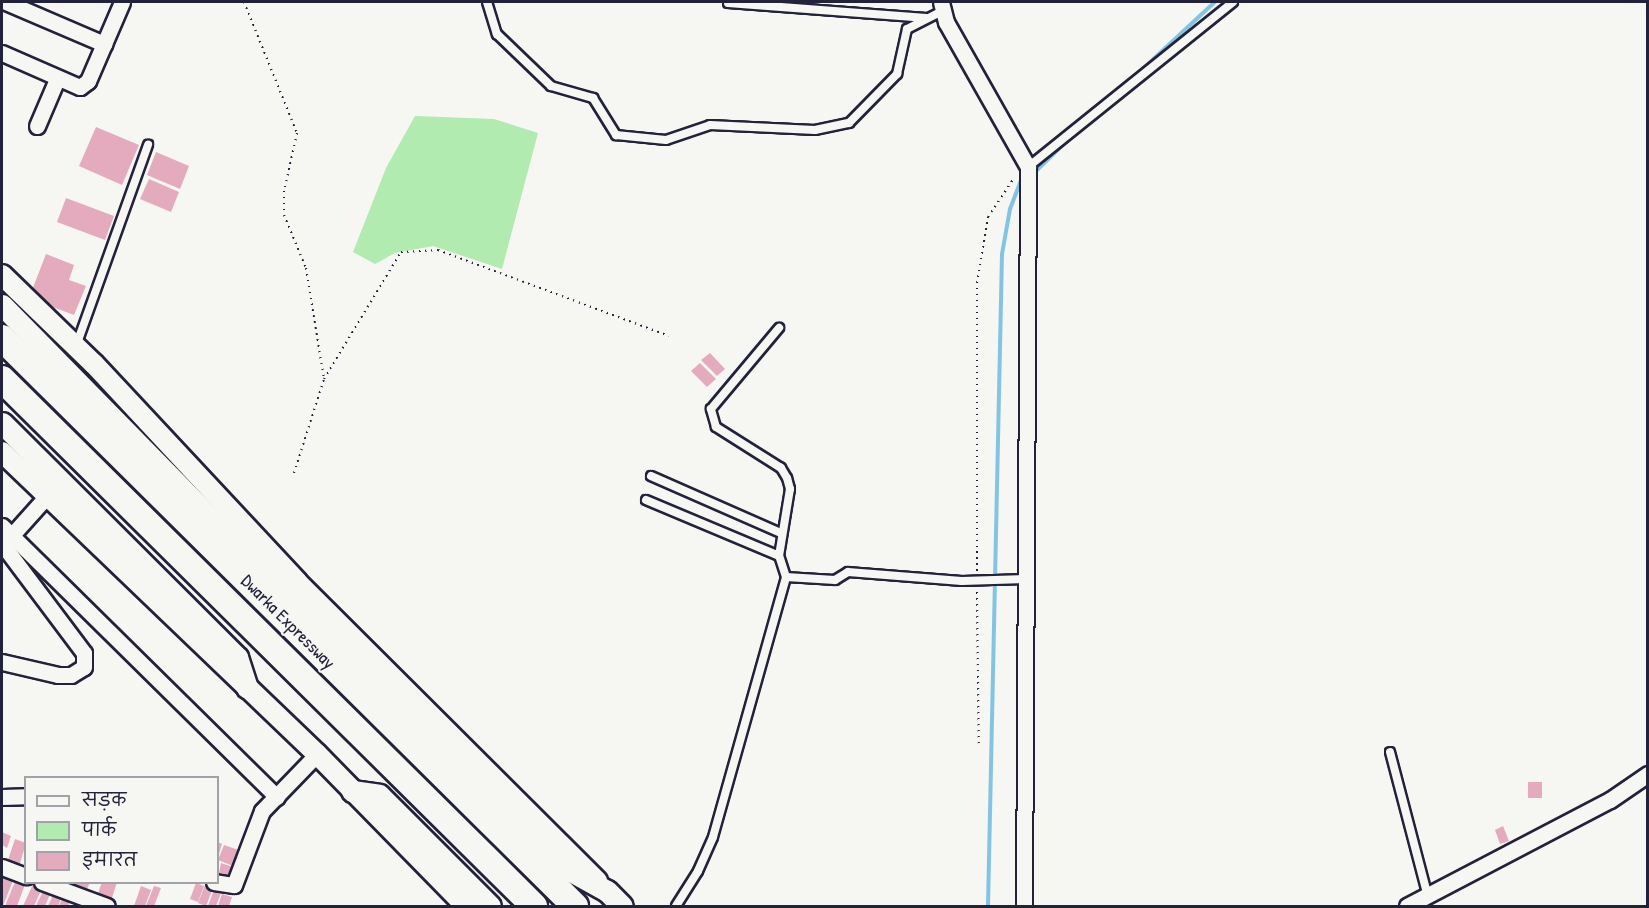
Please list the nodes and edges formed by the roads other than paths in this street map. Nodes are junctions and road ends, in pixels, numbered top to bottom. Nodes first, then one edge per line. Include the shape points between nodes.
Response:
1 (6, 2) edge
2 (122, 2) edge
3 (487, 2) edge
4 (1233, 2) edge
5 (728, 3) dead end
6 (936, 10) edge
7 (104, 44) junction
8 (2, 53) edge
9 (57, 79) junction
10 (37, 126) dead end
11 (148, 145) dead end
12 (1028, 167) junction
13 (2, 275) edge
14 (2, 305) edge
15 (779, 328) dead end
16 (2, 338) edge
17 (76, 347) junction
18 (2, 379) edge
19 (2, 423) edge
20 (2, 452) edge
21 (651, 476) dead end
22 (47, 496) junction
23 (646, 500) dead end
24 (6, 530) edge
25 (781, 533) junction
26 (779, 556) junction
27 (786, 577) junction
28 (1026, 579) junction
29 (2, 662) edge
30 (247, 687) junction
31 (1390, 752) dead end
32 (316, 754) junction
33 (1647, 774) edge
34 (352, 790) junction
35 (277, 797) junction
36 (2, 867) edge
37 (24, 875) edge
38 (219, 883) edge
39 (47, 884) edge
40 (607, 891) junction
41 (1427, 893) junction
42 (107, 906) edge
43 (466, 906) edge
44 (490, 906) edge
45 (534, 906) edge
46 (575, 906) edge
47 (622, 906) edge
48 (676, 906) edge
49 (1024, 906) edge
50 (1407, 906) edge

1 - 7 street
2 - 7 street
3 - 6 lane via 497,34 551,86 593,98 616,135 666,140 710,125 815,130 849,123 894,78 907,29
4 - 12 lane
5 - 6 lane
6 - 12 street
7 - 9 street via 85,85 73,86
8 - 9 street
9 - 10 street
11 - 17 lane
12 - 28 street
13 - 17 street
14 - 40 main road via 562,866
15 - 25 lane via 711,409 711,420 781,468 788,478 790,489
16 - 46 highway, Dwarka Expressway
17 - 40 street via 297,582
18 - 45 highway, Dwarka Expressway
19 - 30 main road via 237,657
20 - 22 street
21 - 25 lane
22 - 24 street
22 - 30 street
23 - 26 lane
24 - 29 street via 3,545 84,653 84,667 71,675 58,675
24 - 35 street
25 - 26 lane
26 - 27 lane
27 - 28 lane via 835,580 848,572 962,581
27 - 48 lane via 712,837 698,872
28 - 49 street
30 - 32 street
31 - 41 lane
32 - 34 street
32 - 35 street
33 - 41 street via 1610,800
34 - 43 street
34 - 44 main road via 379,795
35 - 38 street via 256,821 234,885
36 - 37 street
39 - 42 street
40 - 47 main road
41 - 50 street

